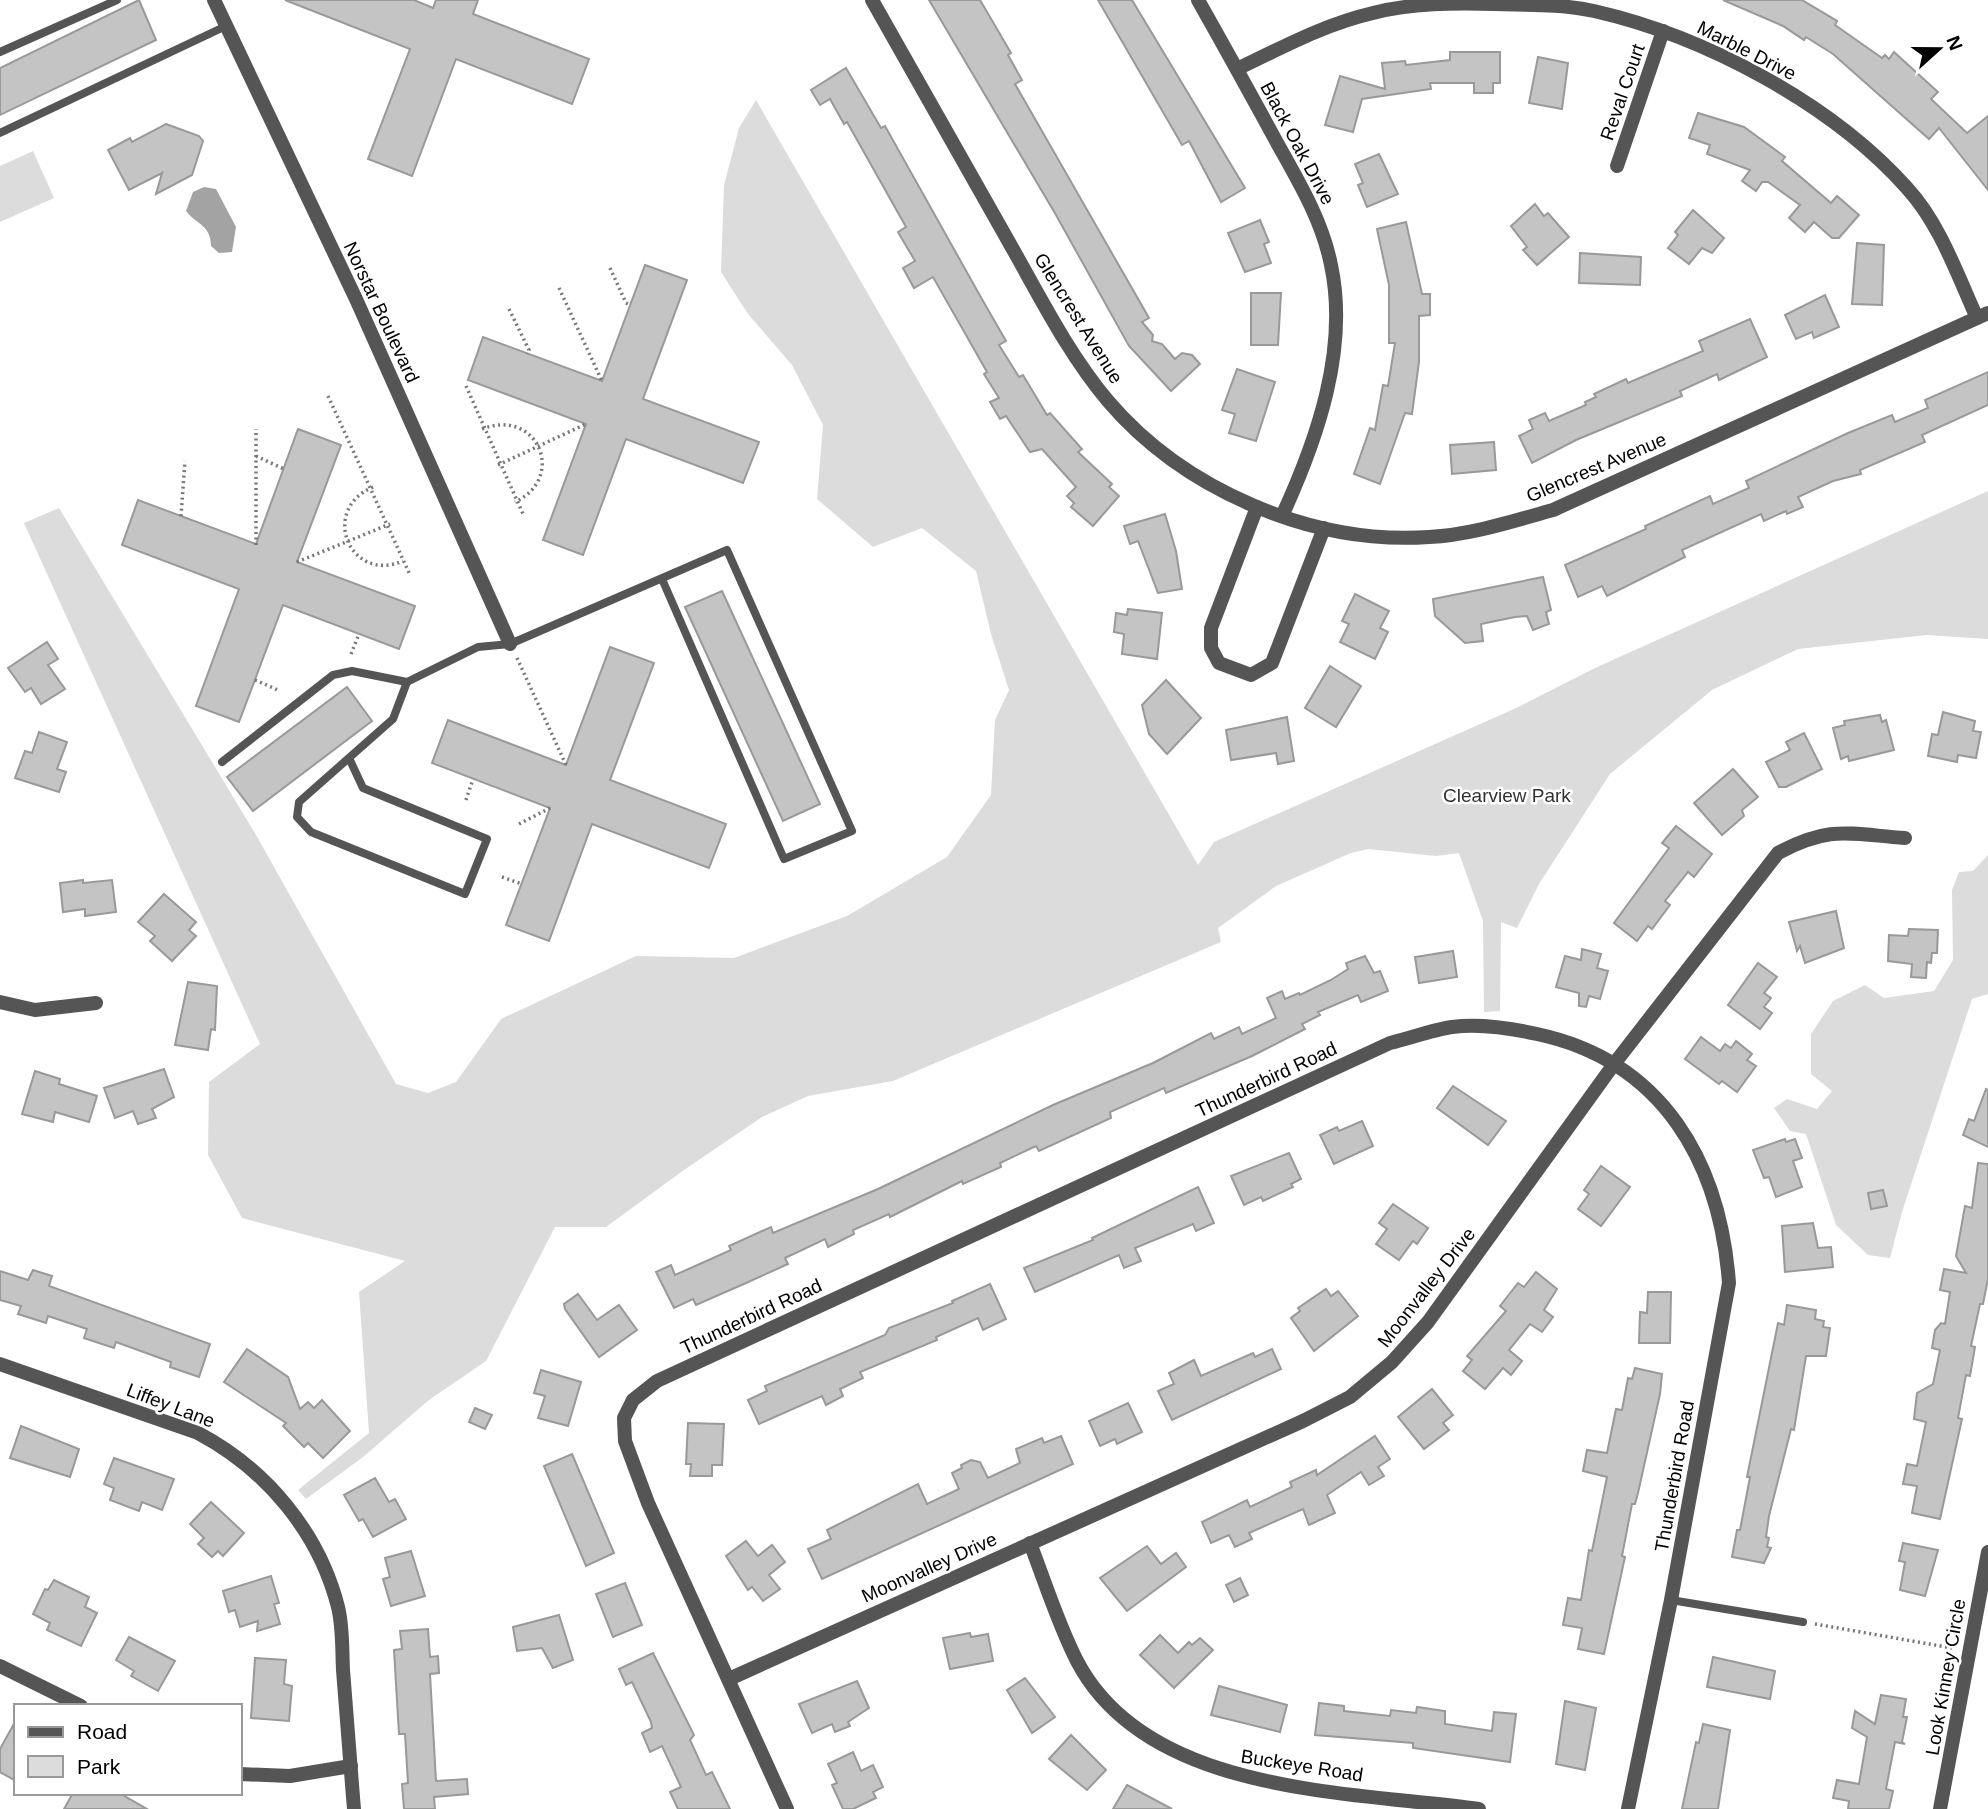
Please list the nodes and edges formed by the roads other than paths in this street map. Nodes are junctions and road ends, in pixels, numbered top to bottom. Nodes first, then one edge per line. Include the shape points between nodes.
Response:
1 (117, 0) edge
2 (214, 0) edge
3 (873, 0) edge
4 (1198, 0) edge
5 (226, 26) junction
6 (1663, 31) junction
7 (0, 52) edge
8 (1237, 69) junction
9 (0, 133) edge
10 (1617, 166) dead end
11 (1983, 315) edge
12 (1257, 507) junction
13 (1282, 516) junction
14 (1324, 528) junction
15 (662, 579) junction
16 (510, 643) junction
17 (407, 682) junction
18 (349, 758) junction
19 (222, 762) dead end
20 (1905, 838) dead end
21 (0, 1002) edge
22 (96, 1003) dead end
23 (1614, 1064) junction
24 (0, 1364) edge
25 (1030, 1543) junction
26 (1988, 1552) edge
27 (1671, 1600) junction
28 (1803, 1622) road end
29 (0, 1666) edge
30 (729, 1679) junction
31 (77, 1704) edge
32 (351, 1766) junction
33 (242, 1774) edge
34 (354, 1809) edge
35 (787, 1809) edge
36 (1479, 1809) edge
37 (1628, 1809) edge
38 (1940, 1809) edge

1 - 7 lane
2 - 5 street, Norstar Boulevard
3 - 12 street, Glencrest Avenue via 1056,326 1108,401 1168,456 1210,485
4 - 8 street, Black Oak Drive
5 - 9 lane
5 - 16 street, Norstar Boulevard via 356,299
6 - 8 street, Marble Drive via 1593,11 1555,6 1410,6 1319,30
6 - 10 street, Reval Court
6 - 11 street, Marble Drive via 1780,85 1850,136 1908,188
8 - 13 street, Black Oak Drive via 1314,209 1332,265 1336,328 1330,374 1301,474
11 - 14 street, Glencrest Avenue via 1553,510 1501,525 1430,537
12 - 13 street, Glencrest Avenue
12 - 14 street via 1211,628 1211,648 1219,663 1251,675 1272,663
13 - 14 street, Glencrest Avenue
15 - 15 lane via 784,859 852,831 727,550
15 - 16 lane
16 - 17 lane via 478,647
17 - 18 lane via 393,719
17 - 19 lane via 352,671 333,675
18 - 18 lane via 299,802 297,817 311,832 465,894 487,839 363,788
20 - 23 street, Moonvalley Drive via 1829,832 1778,853
21 - 22 street via 35,1010
23 - 25 street, Moonvalley Drive via 1428,1322 1392,1362 1350,1398
23 - 27 street, Thunderbird Road via 1668,1109 1694,1148 1708,1176 1726,1241 1729,1283
23 - 30 street, Thunderbird Road via 1566,1040 1505,1027 1453,1027 1391,1043 657,1381 633,1400 624,1418 625,1441 648,1503
24 - 32 street, Liffey Lane via 220,1444 259,1475 304,1525 339,1609
25 - 30 street, Moonvalley Drive
25 - 36 street, Buckeye Road via 1078,1662 1098,1691 1137,1730 1170,1751 1235,1775
26 - 38 street, Look Kinney Circle
27 - 28 lane
27 - 37 street, Thunderbird Road
29 - 31 street
30 - 35 street, Thunderbird Road
32 - 33 street via 290,1776
32 - 34 street, Liffey Lane

